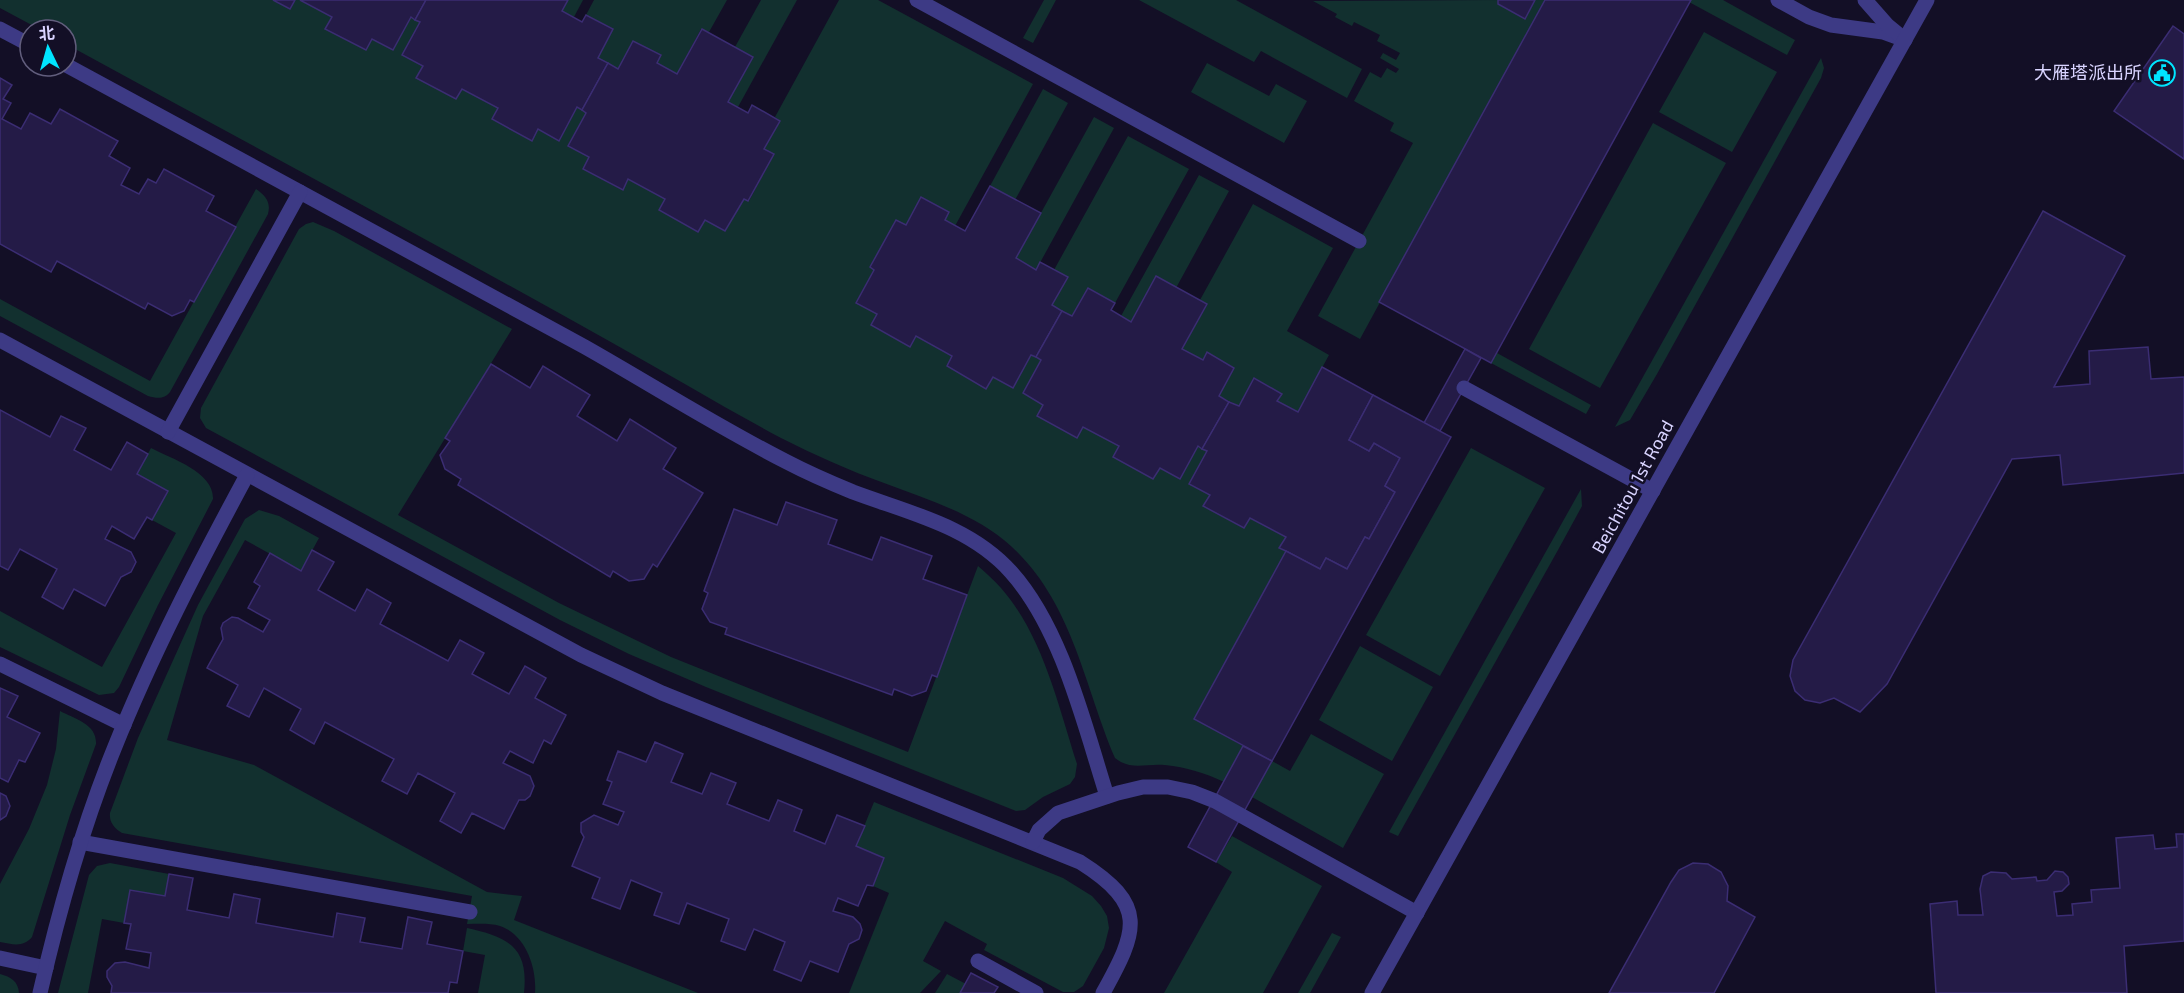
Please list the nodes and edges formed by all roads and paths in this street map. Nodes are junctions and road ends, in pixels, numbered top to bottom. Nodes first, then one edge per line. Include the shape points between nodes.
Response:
1 (917, 0) edge
2 (1778, 0) edge
3 (1865, 0) edge
4 (1927, 0) edge
5 (0, 29) edge
6 (18, 39) edge
7 (1905, 40) junction
8 (78, 72) edge
9 (300, 192) junction
10 (1359, 241) dead end
11 (0, 340) edge
12 (1464, 388) dead end
13 (168, 432) junction
14 (247, 475) junction
15 (1653, 491) junction
16 (0, 664) edge
17 (124, 725) junction
18 (1107, 796) junction
19 (80, 842) junction
20 (1033, 842) junction
21 (470, 912) dead end
22 (1417, 913) junction
23 (0, 958) edge
24 (978, 961) dead end
25 (46, 968) junction
26 (40, 993) edge
27 (1036, 993) edge
28 (1103, 993) edge
29 (1372, 993) edge

1 - 10 street
2 - 7 street via 1831,25 1883,32
3 - 7 street
4 - 7 street, Beichitou 1st Road
5 - 6 street
7 - 15 street, Beichitou 1st Road
8 - 9 street
9 - 13 street
9 - 18 street via 786,462 944,525 990,552 1011,571 1043,617 1066,670
11 - 13 street
12 - 15 street
13 - 14 street
14 - 17 street via 167,627
14 - 20 street via 582,655 662,693
15 - 22 street, Beichitou 1st Road
16 - 17 street
17 - 19 street
18 - 20 street via 1058,813 1039,830
18 - 22 street via 1143,787 1192,792
19 - 21 street
19 - 25 street
20 - 28 street via 1099,874 1126,903 1131,921 1130,940
22 - 29 street, Beichitou 1st Road
23 - 25 street
24 - 27 street
25 - 26 street

